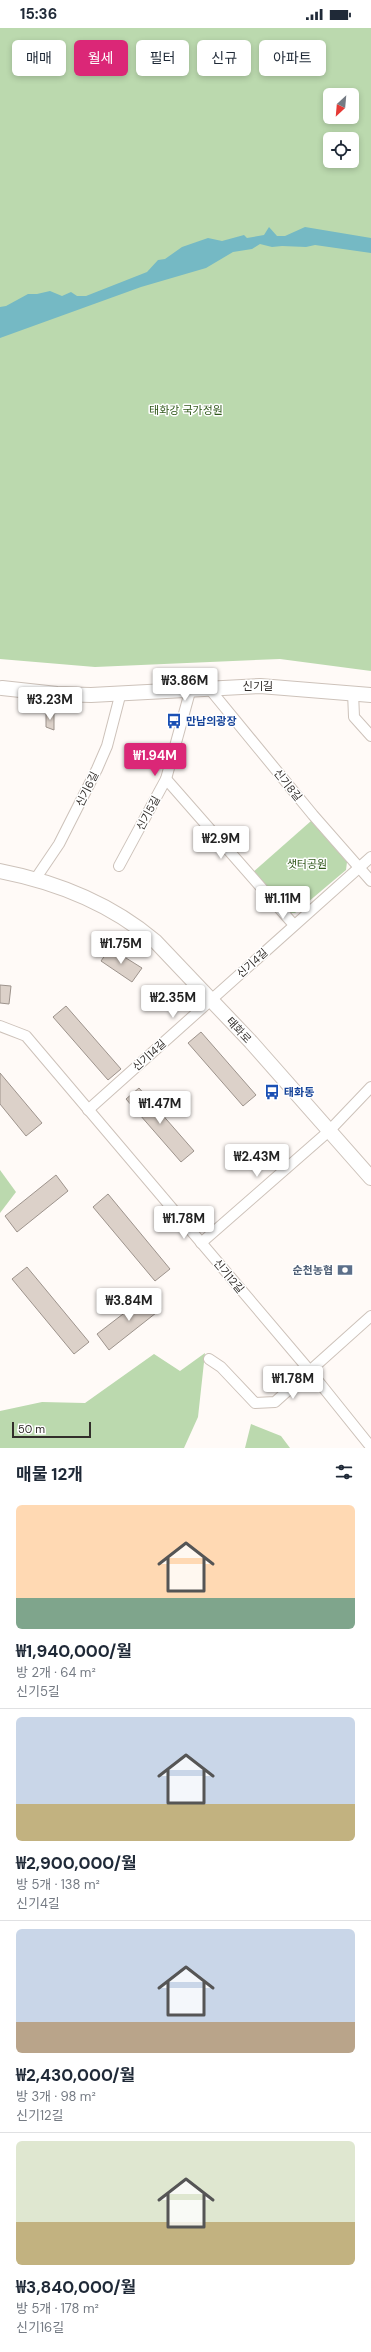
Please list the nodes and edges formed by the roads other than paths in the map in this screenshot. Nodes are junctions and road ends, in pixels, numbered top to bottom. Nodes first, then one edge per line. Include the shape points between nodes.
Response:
1 (208, 687) junction
2 (191, 688) junction
3 (1, 689) edge
4 (121, 692) junction
5 (352, 692) junction
6 (371, 695) edge
7 (371, 736) edge
8 (166, 779) junction
9 (371, 857) edge
10 (119, 866) dead end
11 (359, 868) junction
12 (0, 871) edge
13 (36, 878) junction
14 (371, 881) edge
15 (294, 925) junction
16 (211, 1000) junction
17 (0, 1026) edge
18 (371, 1087) edge
19 (88, 1110) junction
20 (329, 1131) junction
21 (371, 1178) edge
22 (201, 1243) junction
23 (371, 1316) edge
24 (209, 1359) dead end
25 (310, 1371) junction
26 (371, 1447) edge

1 - 2 main road, 신기길
1 - 5 main road, 신기길 via 260,686
1 - 11 street, 신기8길
2 - 4 main road, 신기길
2 - 8 street, 신기5길
3 - 4 main road, 신기길 via 91,695
4 - 13 street, 신기6길 via 107,746 97,769 59,844
5 - 6 main road, 신기길
5 - 7 street via 354,717
8 - 10 street, 신기5길
8 - 15 street
9 - 11 street, 신기4길
11 - 14 street, 신기8길
11 - 15 street, 신기4길
12 - 13 main road, 태화로
13 - 16 main road, 태화로 via 69,889 110,909 138,927 155,941
15 - 16 street, 신기4길
16 - 19 street, 신기14길
16 - 20 main road, 태화로
17 - 19 street, 신기12길 via 26,1036
18 - 20 street
19 - 22 street, 신기12길
20 - 21 main road, 태화로
20 - 22 street
22 - 25 street, 신기12길
23 - 25 street
24 - 25 street via 221,1367 255,1403 275,1402
25 - 26 street, 신기12길

